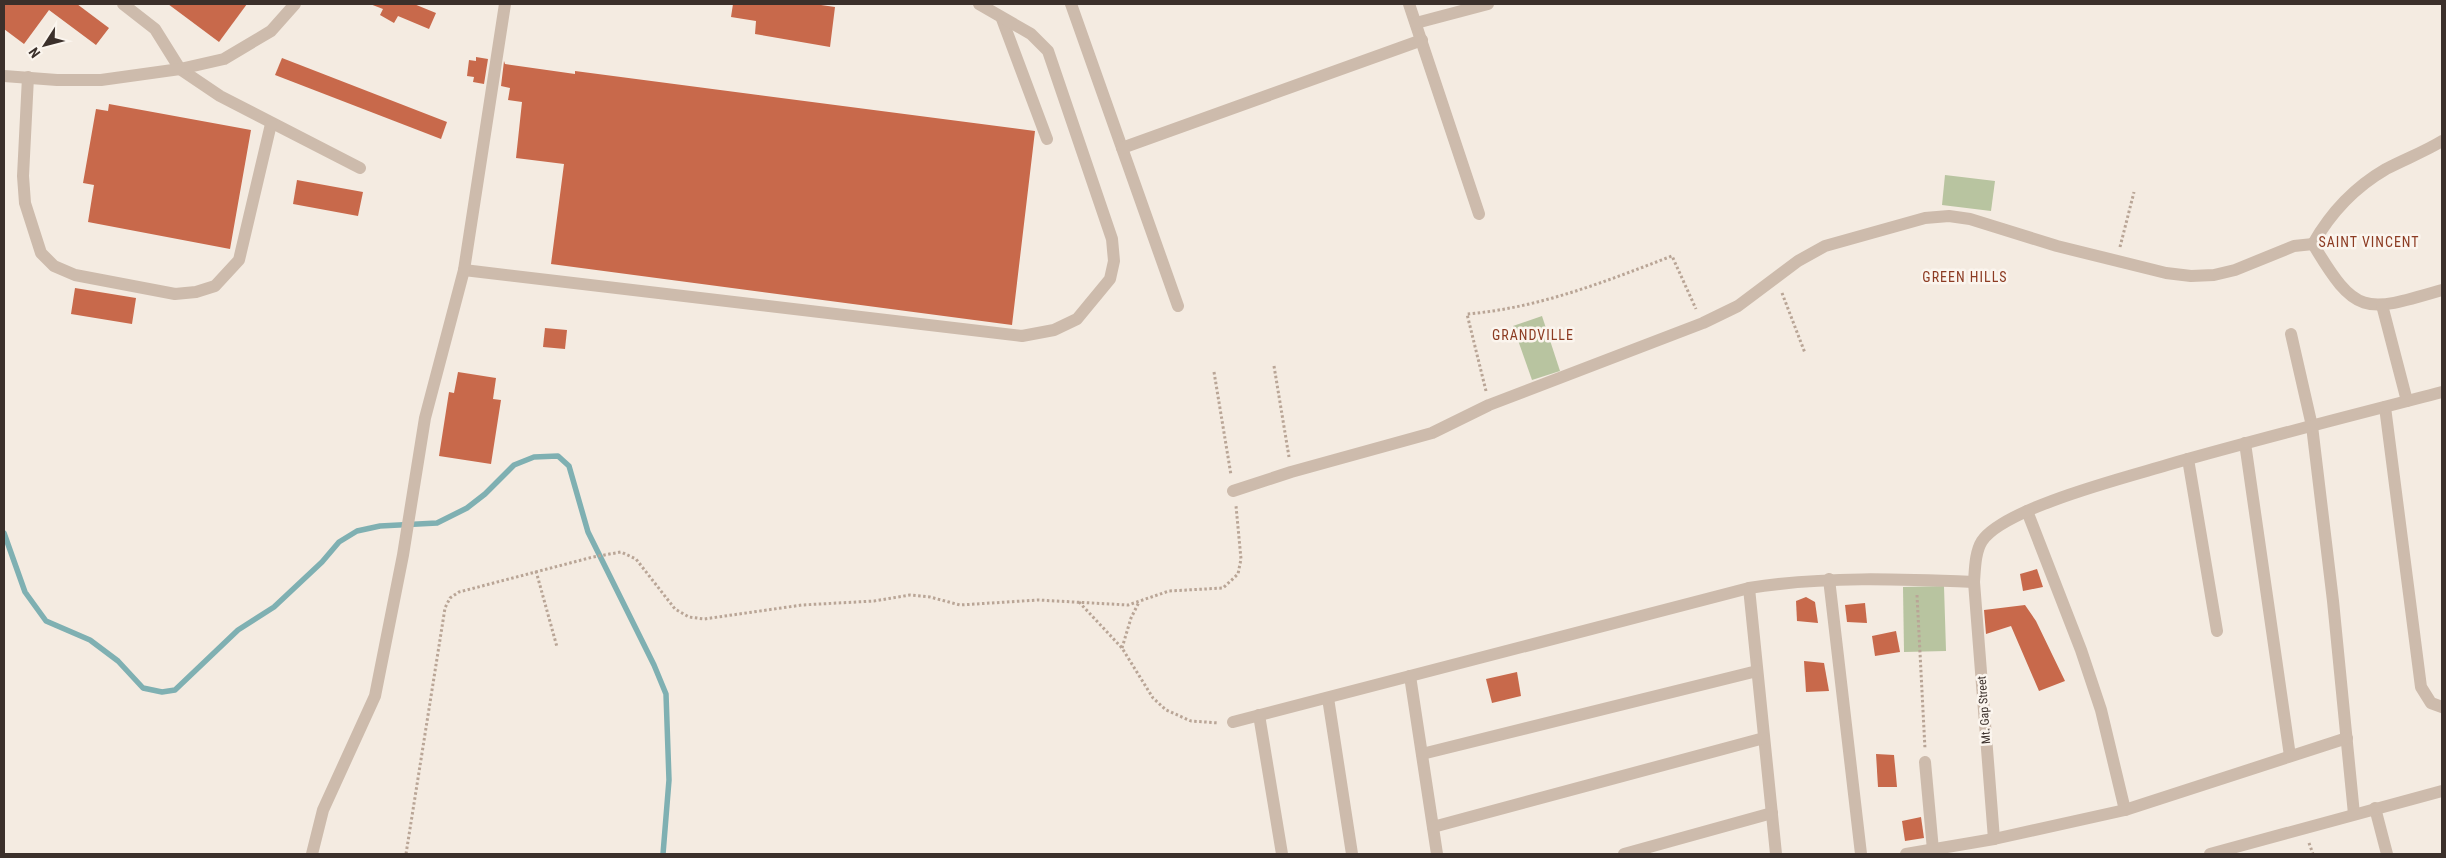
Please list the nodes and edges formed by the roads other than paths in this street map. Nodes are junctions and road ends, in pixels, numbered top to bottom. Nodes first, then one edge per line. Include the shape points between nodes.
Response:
1 (123, 4) edge
2 (295, 4) edge
3 (505, 4) edge
4 (979, 4) edge
5 (1071, 4) edge
6 (1409, 4) edge
7 (1488, 4) edge
8 (1002, 19) junction
9 (1416, 23) junction
10 (1422, 40) junction
11 (180, 68) junction
12 (4, 76) edge
13 (28, 77) junction
14 (271, 124) junction
15 (1047, 139) dead end
16 (2442, 141) edge
17 (1122, 148) junction
18 (360, 168) dead end
19 (1478, 214) dead end
20 (2313, 244) junction
21 (464, 270) junction
22 (2442, 290) edge
23 (2382, 305) junction
24 (1178, 306) dead end
25 (2292, 334) dead end
26 (2442, 392) edge
27 (2407, 401) junction
28 (2385, 407) junction
29 (2312, 426) junction
30 (2245, 443) junction
31 (2188, 459) junction
32 (1233, 491) road end
33 (2027, 511) junction
34 (1829, 579) junction
35 (1974, 582) junction
36 (1749, 588) junction
37 (2217, 631) dead end
38 (1757, 671) junction
39 (1410, 676) junction
40 (1328, 698) junction
41 (2442, 706) edge
42 (1259, 715) junction
43 (1232, 722) road end
44 (1764, 738) junction
45 (2346, 738) junction
46 (1422, 754) junction
47 (2290, 756) junction
48 (1926, 762) road end
49 (2442, 791) edge
50 (2375, 808) junction
51 (2125, 810) junction
52 (1772, 814) junction
53 (2354, 814) junction
54 (1433, 827) junction
55 (1994, 839) junction
56 (1933, 850) junction
57 (2241, 850) edge
58 (312, 854) edge
59 (1282, 854) edge
60 (1352, 854) edge
61 (1437, 854) edge
62 (1624, 854) edge
63 (1776, 854) edge
64 (1861, 854) edge
65 (1906, 854) edge
66 (2210, 854) edge
67 (2387, 854) edge

1 - 11 street via 155,29
2 - 11 street via 271,31 245,48 224,59
3 - 21 street
4 - 8 street
5 - 17 street
6 - 9 street
7 - 9 street
8 - 15 street
8 - 21 street via 1031,34 1048,50 1112,238 1114,260 1110,279 1078,319 1054,330 1022,336
9 - 10 street
10 - 17 street
10 - 19 street
11 - 13 street via 102,80
11 - 14 street via 220,96
12 - 13 street
13 - 14 street via 25,203 41,253 54,266 75,275 175,294 215,286 239,260
14 - 18 street
16 - 20 street via 2386,170 2352,193
17 - 24 street
20 - 23 street via 2346,292 2362,303
20 - 32 street via 2294,246 2235,270 2191,276 2166,273 2057,246 1992,224 1949,216 1925,218 1825,246 1798,261 1738,306 1703,323 1489,405 1432,433
21 - 58 street via 433,384 375,696 323,810
22 - 23 street
23 - 27 street
25 - 29 street
26 - 27 street, Mt. Gap Street
27 - 28 street, Mt. Gap Street
28 - 29 street, Mt. Gap Street
28 - 41 street via 2421,688 2431,703
29 - 30 street, Mt. Gap Street
29 - 45 street
30 - 31 street, Mt. Gap Street
30 - 47 street
31 - 33 street, Mt. Gap Street via 2093,487
31 - 37 street
33 - 35 street, Mt. Gap Street via 1982,541 1976,558
33 - 51 street via 2101,710
34 - 35 street
34 - 36 street
34 - 64 street
35 - 55 street, Mt. Gap Street
36 - 38 street
36 - 39 street
38 - 44 street
38 - 46 street
39 - 40 street
39 - 46 street
40 - 42 street
40 - 60 street
42 - 43 street
42 - 59 street
44 - 52 street
44 - 54 street
45 - 47 street
45 - 53 street
46 - 54 street
47 - 51 street
48 - 56 street
49 - 50 street
50 - 53 street
50 - 67 street
51 - 55 street
52 - 62 street
52 - 63 street
53 - 57 street
54 - 61 street
55 - 56 street
56 - 65 street
57 - 66 street

